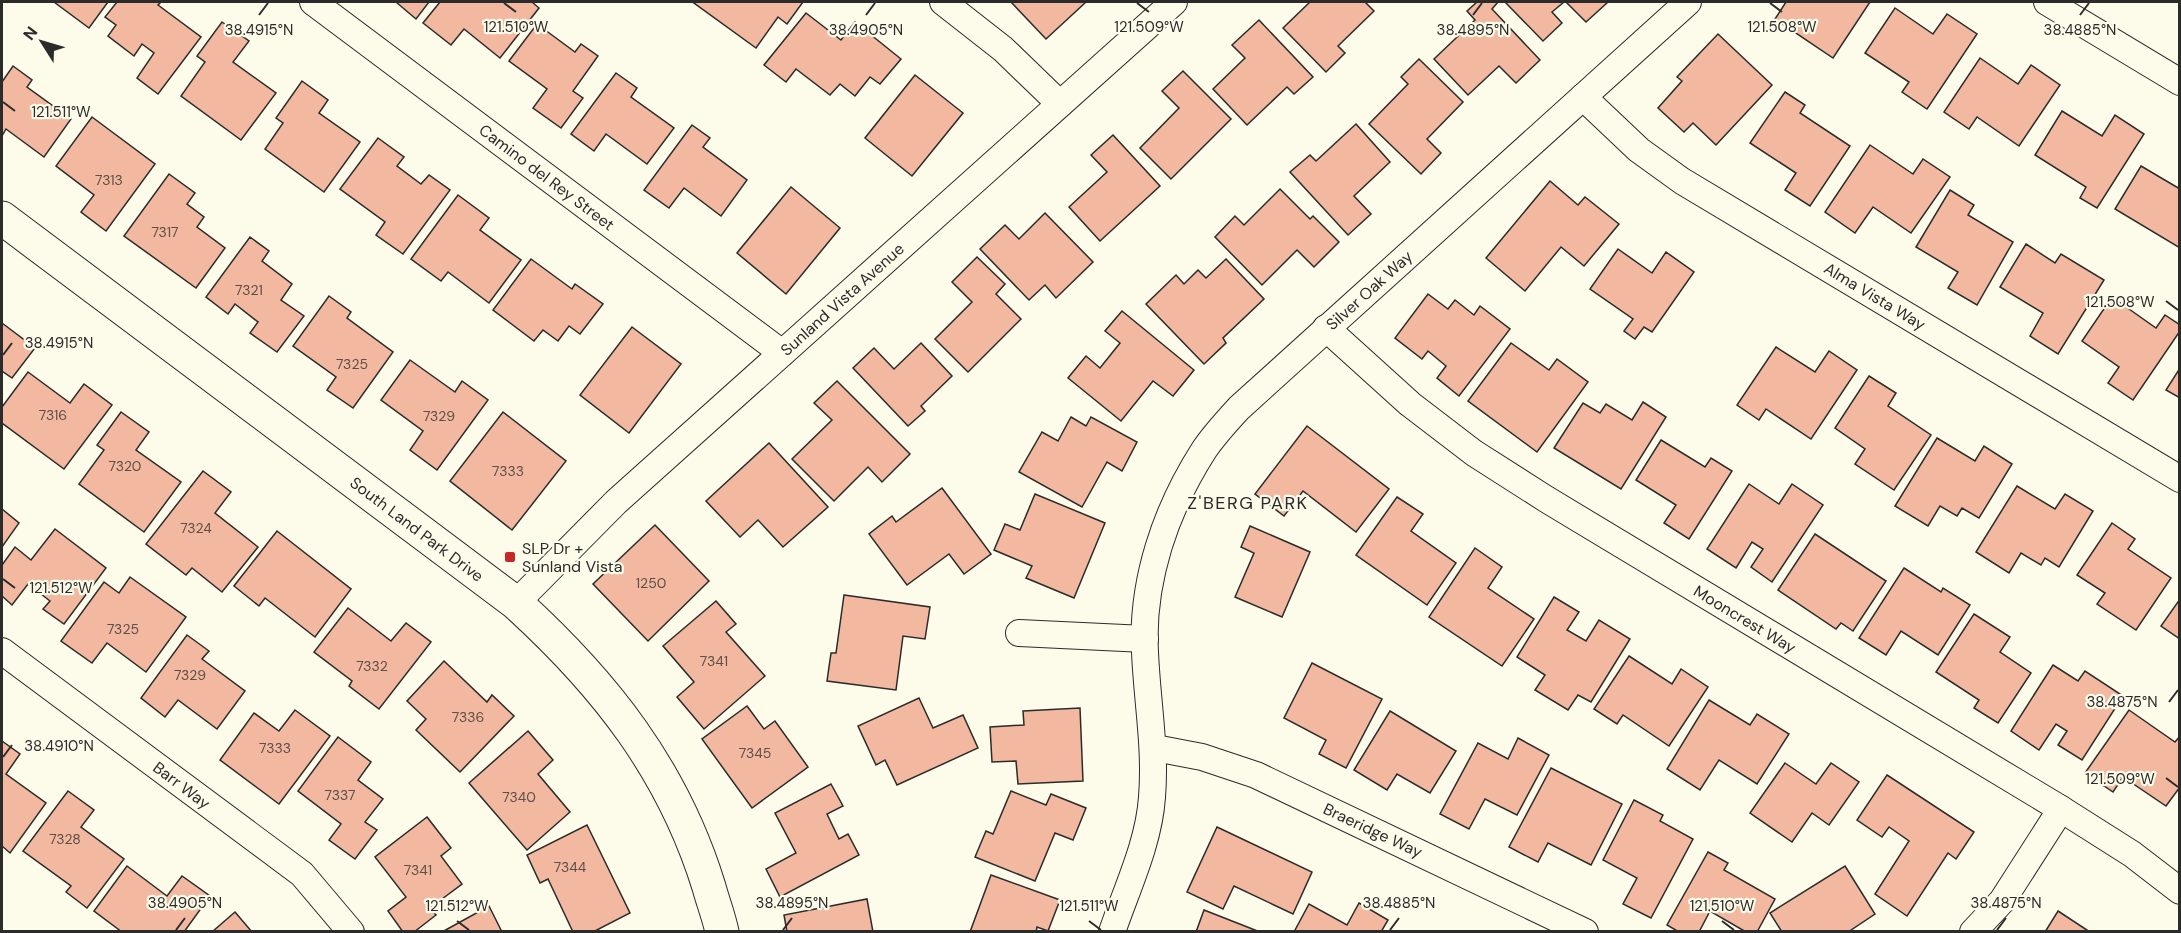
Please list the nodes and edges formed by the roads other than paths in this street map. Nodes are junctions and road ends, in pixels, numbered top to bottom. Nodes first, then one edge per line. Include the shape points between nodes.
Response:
1 (313, 2) edge
2 (943, 2) edge
3 (1174, 2) edge
4 (1688, 2) edge
5 (2047, 2) edge
6 (2180, 82) edge
7 (1583, 97) junction
8 (1060, 104) junction
9 (2, 218) edge
10 (1326, 328) junction
11 (782, 353) junction
12 (2180, 479) edge
13 (516, 603) junction
14 (1019, 633) dead end
15 (1145, 639) junction
16 (2, 651) edge
17 (1155, 748) junction
18 (2061, 809) junction
19 (2180, 891) edge
20 (351, 932) edge
21 (722, 932) edge
22 (1112, 932) edge
23 (1585, 932) edge
24 (1973, 932) edge

1 - 11 street, Camino del Rey Street
2 - 8 street via 1003,48
3 - 8 street, Sunland Vista Avenue
4 - 7 street, Silver Oak Way
5 - 6 street
7 - 10 street, Silver Oak Way
7 - 12 street, Alma Vista Way via 1639,150 1682,181
8 - 11 street, Sunland Vista Avenue
9 - 13 street, South Land Park Drive
10 - 15 street, Silver Oak Way via 1239,408 1205,448 1181,489 1158,548 1149,588
10 - 18 street, Mooncrest Way via 1410,404 1474,453
11 - 13 street, Sunland Vista Avenue via 616,502
13 - 21 street, South Land Park Drive via 564,647 637,736 674,800 699,857
14 - 15 street
15 - 17 street, Silver Oak Way
16 - 20 street, Barr Way via 302,874
17 - 22 street, Silver Oak Way via 1144,844
17 - 23 street, Braeridge Way via 1202,757 1256,775
18 - 19 street, Mooncrest Way via 2132,854
18 - 24 street via 2002,901

